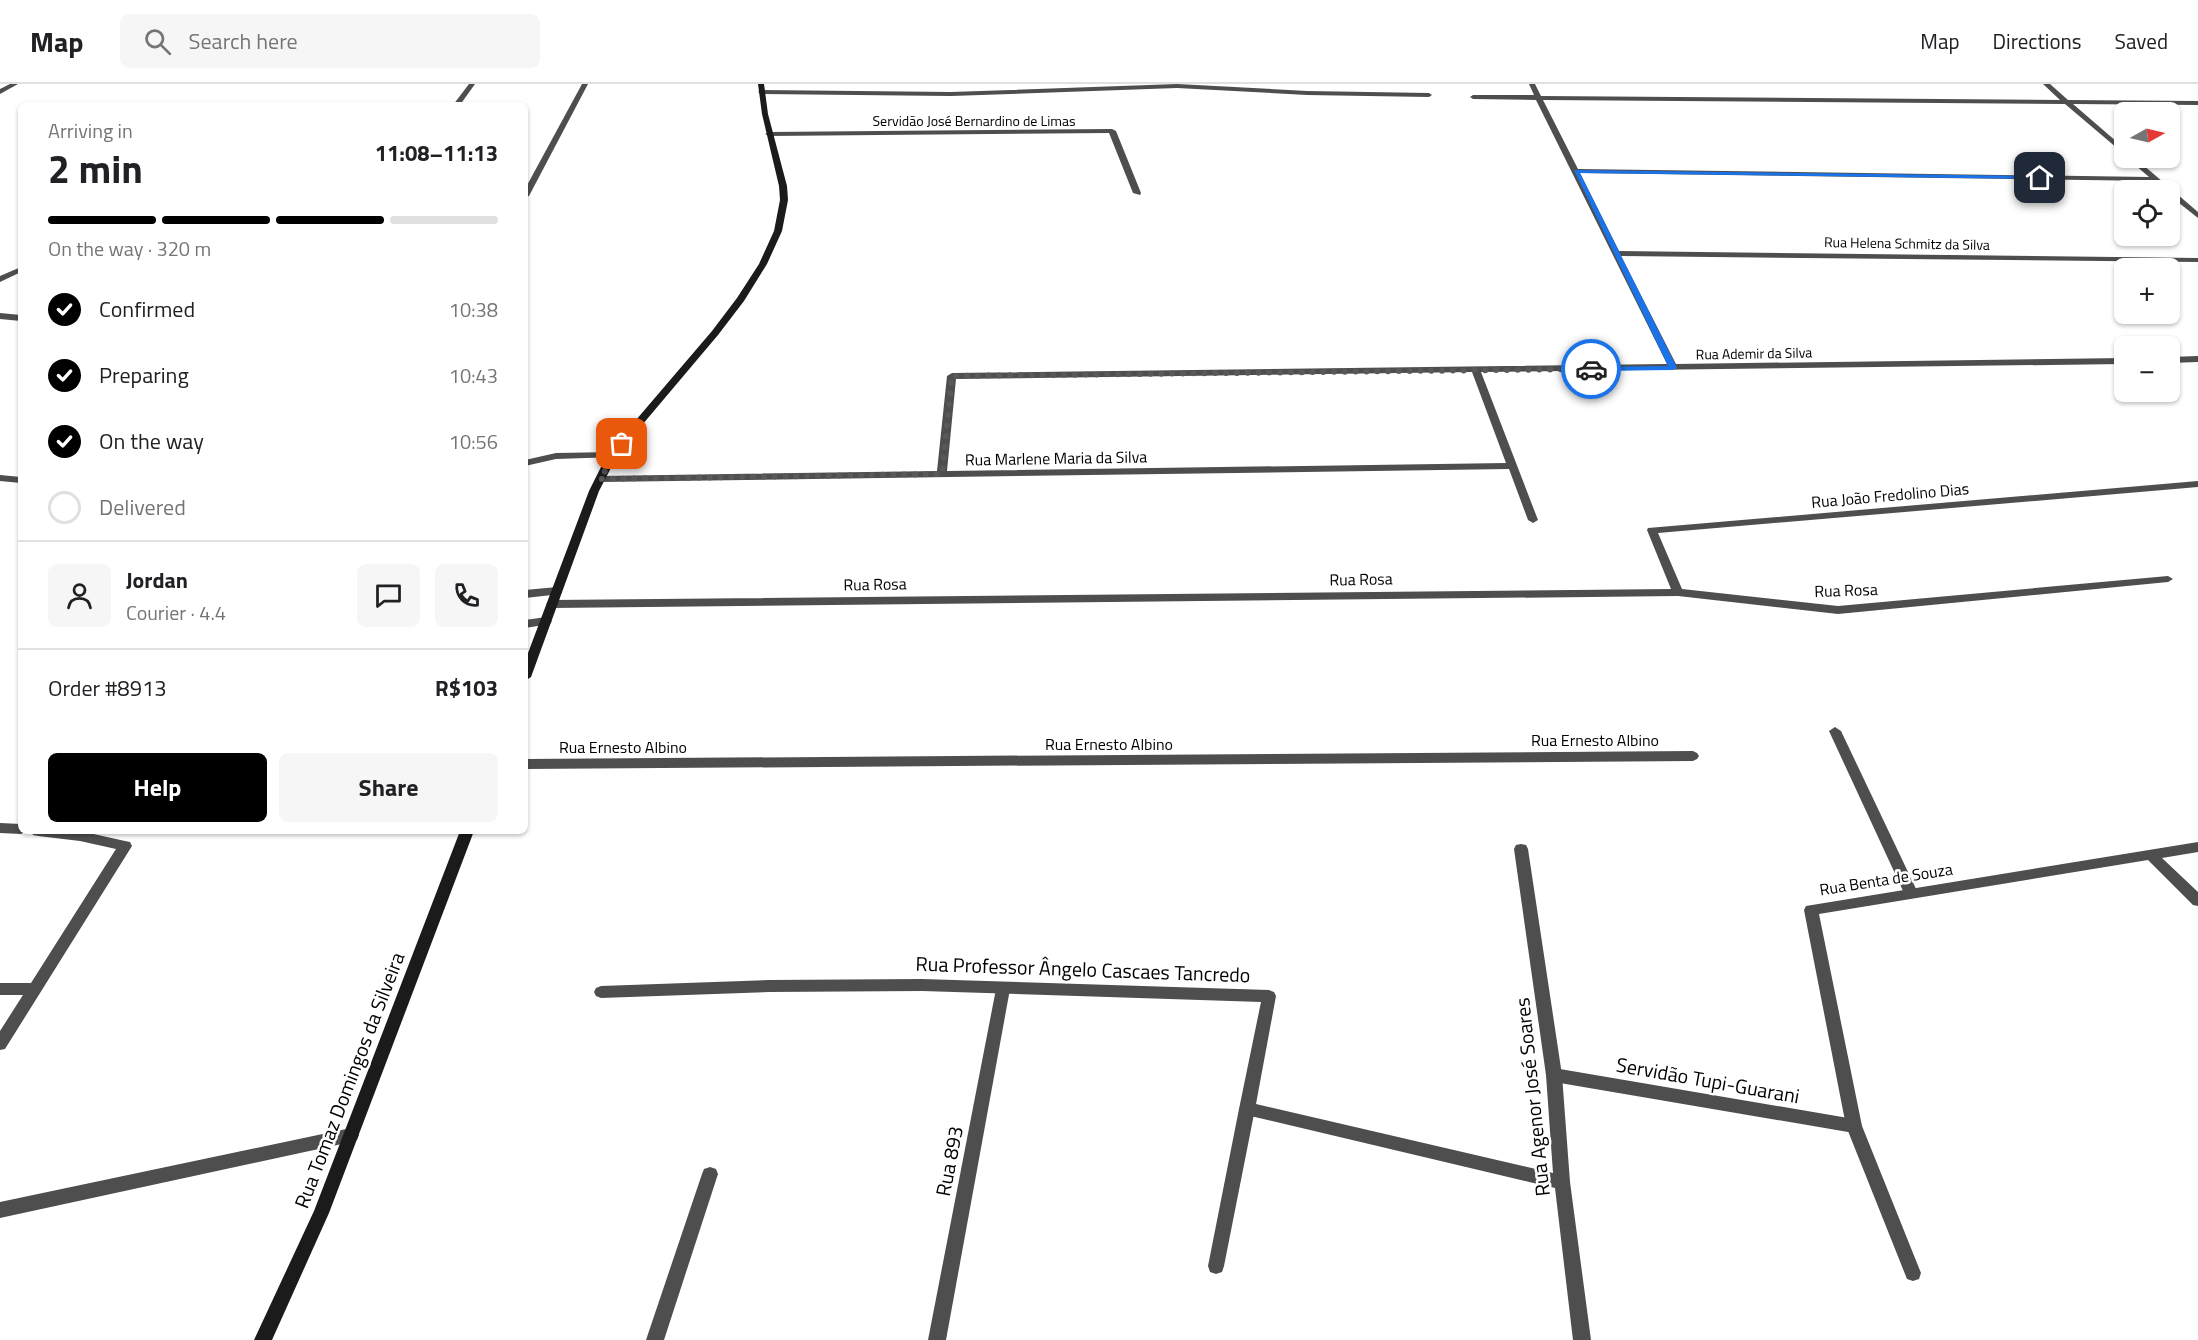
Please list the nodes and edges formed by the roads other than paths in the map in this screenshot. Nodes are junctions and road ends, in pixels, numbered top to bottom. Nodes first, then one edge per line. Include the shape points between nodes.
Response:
1 (15, 84) edge
2 (472, 84) edge
3 (585, 84) edge
4 (1532, 84) edge
5 (2046, 84) edge
6 (761, 88) edge
7 (0, 92) edge
8 (1429, 95) dead end
9 (1473, 98) dead end
10 (1539, 98) junction
11 (458, 102) edge
12 (2067, 102) junction
13 (2198, 103) edge
14 (769, 134) junction
15 (2114, 143) edge
16 (2143, 168) edge
17 (1576, 171) junction
18 (2156, 179) joint
19 (528, 190) edge
20 (1137, 193) dead end
21 (2180, 200) edge
22 (2198, 216) edge
23 (1616, 253) junction
24 (2198, 260) edge
25 (18, 270) edge
26 (0, 279) edge
27 (0, 316) edge
28 (18, 318) edge
29 (2198, 359) edge
30 (2180, 360) edge
31 (2114, 361) edge
32 (1673, 368) junction
33 (1476, 370) junction
34 (614, 455) junction
35 (528, 462) edge
36 (1512, 466) junction
37 (942, 474) junction
38 (0, 478) edge
39 (600, 479) junction
40 (18, 480) edge
41 (2198, 484) edge
42 (1533, 520) dead end
43 (2168, 579) dead end
44 (557, 591) junction
45 (1678, 592) junction
46 (528, 594) edge
47 (552, 604) junction
48 (546, 621) junction
49 (528, 624) edge
50 (528, 669) edge
51 (1835, 731) dead end
52 (1693, 756) dead end
53 (528, 764) edge
54 (0, 828) edge
55 (18, 829) edge
56 (63, 834) edge
57 (466, 834) edge
58 (2198, 847) edge
59 (1521, 849) dead end
60 (2151, 855) junction
61 (1911, 893) junction
62 (2198, 901) edge
63 (0, 989) edge
64 (35, 989) junction
65 (1003, 989) junction
66 (601, 992) dead end
67 (0, 1044) edge
68 (1554, 1075) junction
69 (1247, 1109) junction
70 (1854, 1126) junction
71 (351, 1135) junction
72 (710, 1174) dead end
73 (1562, 1182) junction
74 (0, 1210) edge
75 (1216, 1266) dead end
76 (1913, 1273) dead end
77 (263, 1340) edge
78 (655, 1340) edge
79 (937, 1340) edge
80 (1582, 1340) edge

1 - 7 street
2 - 11 street
3 - 19 street
4 - 10 street
5 - 12 street
6 - 8 street via 951,94 1177,86
6 - 14 main road
9 - 10 street
10 - 12 street
10 - 17 street
12 - 13 street
12 - 15 street
14 - 20 street, Servidão José Bernardino de Limas via 1112,131
14 - 34 main road via 784,199 774,242 733,308
16 - 18 street
17 - 18 street
17 - 23 street
21 - 22 street
23 - 24 street, Rua Helena Schmitz da Silva
23 - 32 street
25 - 26 street
27 - 28 street
29 - 30 street
31 - 32 street, Rua Ademir da Silva
32 - 33 street, Rua Ademir da Silva
33 - 36 street
33 - 37 street, Rua Ademir da Silva via 952,376
34 - 35 street via 556,456
34 - 39 main road
36 - 37 street, Rua Marlene Maria da Silva
36 - 42 street
37 - 39 street, Rua Marlene Maria da Silva
38 - 40 street
39 - 44 main road
41 - 45 street, Rua João Fredolino Dias via 1652,530
43 - 45 street, Rua Rosa via 1838,609
44 - 46 street
44 - 47 main road
45 - 47 street, Rua Rosa
47 - 48 main road
48 - 49 street
48 - 50 main road
51 - 61 street
52 - 53 street, Rua Ernesto Albino
54 - 55 street
56 - 64 street via 125,846
57 - 71 main road, Rua Tomaz Domingos da Silveira
58 - 60 street, Rua Benta de Souza
59 - 68 street, Rua Agenor José Soares
60 - 61 street, Rua Benta de Souza
60 - 62 street
61 - 70 street, Rua Benta de Souza via 1811,910
63 - 64 street
64 - 67 street
65 - 66 street, Rua Professor Ângelo Cascaes Tancredo via 769,986
65 - 69 street, Rua Professor Ângelo Cascaes Tancredo via 1269,996
65 - 79 street, Rua 893
68 - 70 street, Servidão Tupi-Guarani
68 - 73 street, Rua Agenor José Soares
69 - 73 street
69 - 75 street
70 - 76 street, Rua Benta de Souza
71 - 74 street
71 - 77 main road, Rua Tomaz Domingos da Silveira via 321,1213
72 - 78 street
73 - 80 street, Rua Agenor José Soares

